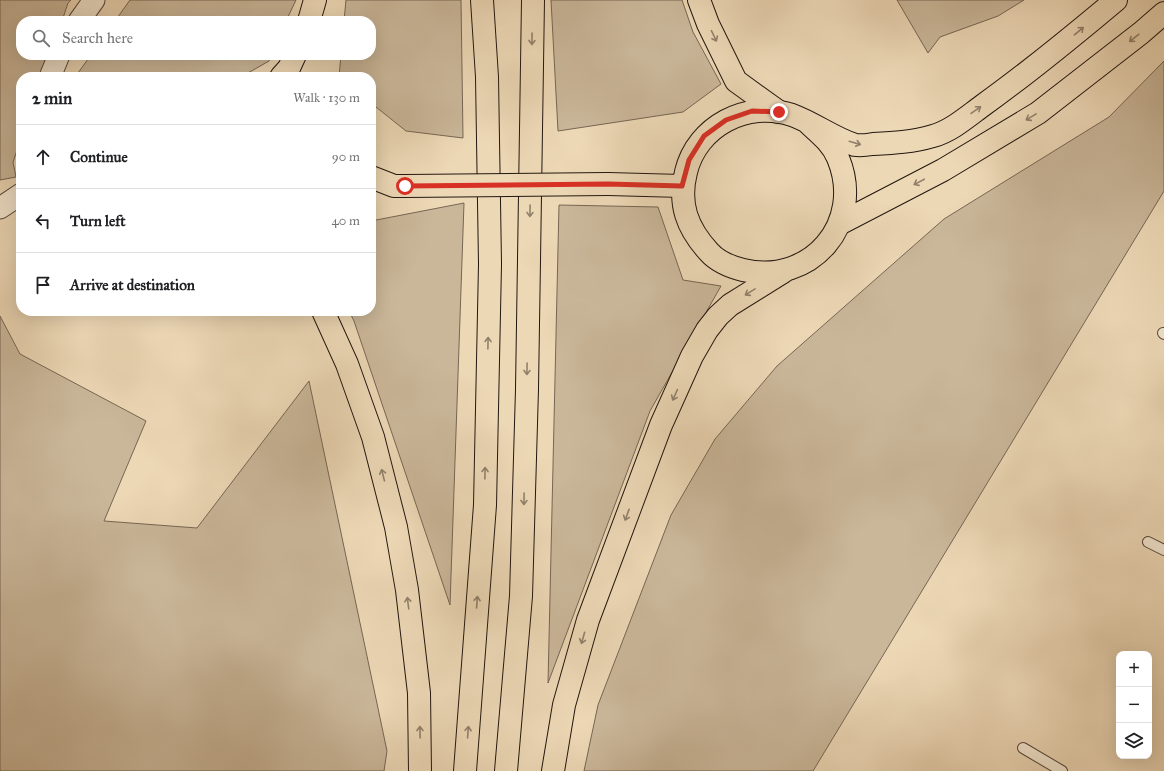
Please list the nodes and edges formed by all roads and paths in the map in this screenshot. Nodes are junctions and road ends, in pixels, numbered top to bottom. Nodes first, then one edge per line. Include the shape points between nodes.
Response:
1 (94, 0) edge
2 (315, 0) edge
3 (482, 0) edge
4 (533, 0) edge
5 (699, 0) edge
6 (1116, 0) edge
7 (1164, 13) edge
8 (83, 16) edge
9 (310, 16) edge
10 (57, 60) edge
11 (293, 60) edge
12 (52, 72) edge
13 (285, 72) edge
14 (779, 112) junction
15 (807, 122) junction
16 (376, 179) edge
17 (399, 186) junction
18 (682, 186) junction
19 (376, 193) edge
20 (16, 197) edge
21 (0, 208) edge
22 (839, 224) junction
23 (783, 272) junction
24 (325, 316) edge
25 (1148, 542) dead end
26 (1164, 550) edge
27 (1024, 748) dead end
28 (420, 771) edge
29 (465, 771) edge
30 (506, 771) edge
31 (553, 771) edge
32 (1062, 771) edge

1 - 8 street
2 - 9 main road
29 -> 3 main road via 485,489 490,264 487,77
4 -> 30 main road via 521,596
5 -> 14 main road via 736,81
15 -> 6 main road via 857,145 906,142 936,136 1014,83
7 -> 22 main road via 1038,113 943,170
10 - 12 street
11 - 13 main road
14 - 15 main road
14 - 18 main road via 752,111 726,120 704,136 689,160
15 - 22 main road via 825,137 837,156 845,178 845,202
16 - 17 main road
17 - 18 main road, bridge
17 - 19 main road
18 - 23 main road via 684,211 694,235 711,254 732,268 757,273
20 - 21 street
22 - 23 main road via 826,246 806,262
23 -> 31 main road via 730,305 718,316 692,356 658,432 588,620 564,705
28 -> 24 main road via 419,693 396,527 373,437 347,364
25 - 26 lane
27 - 32 lane

